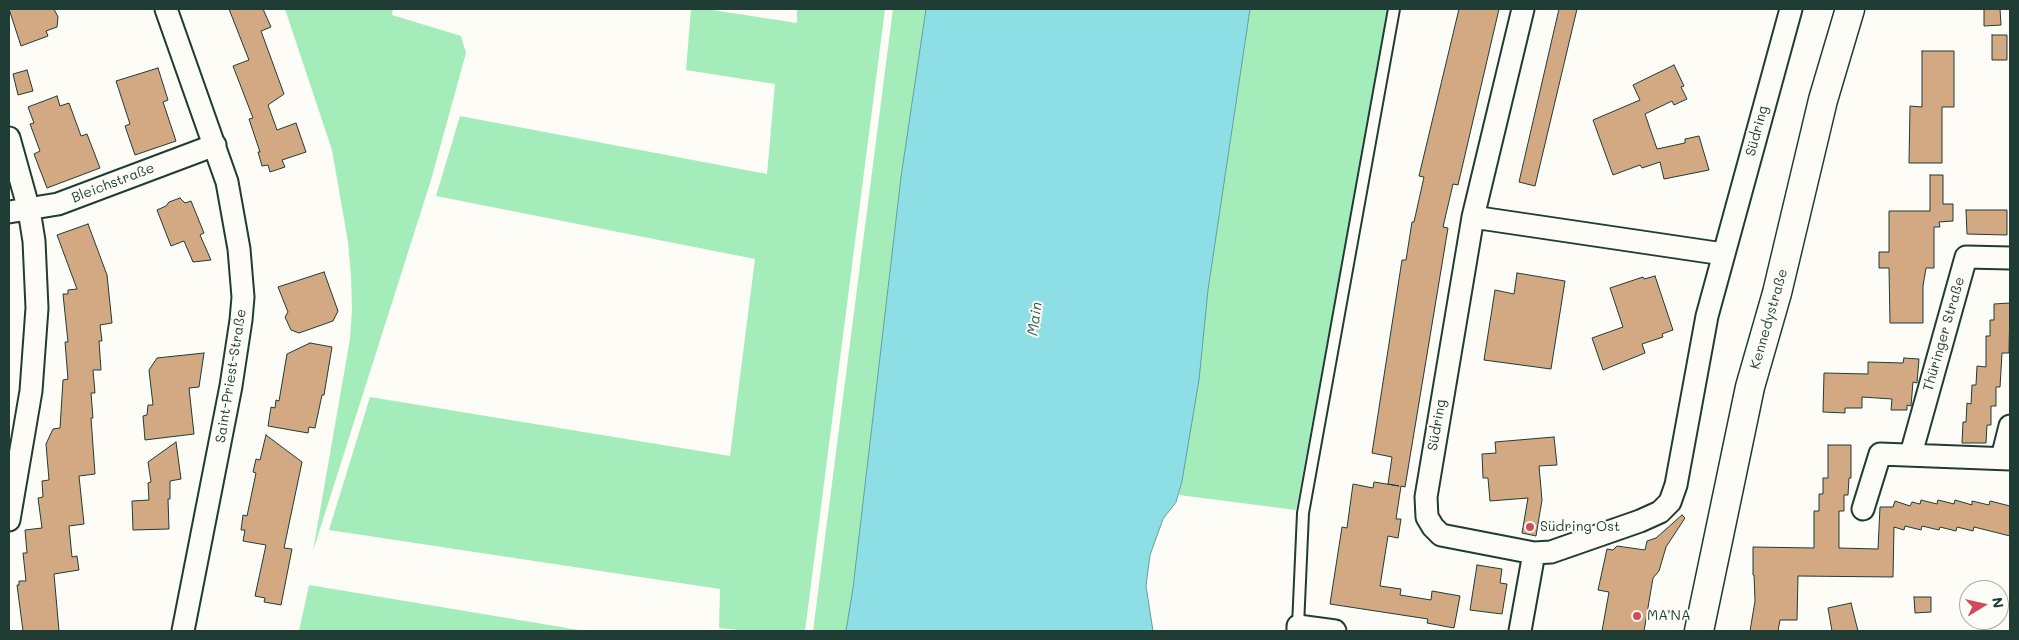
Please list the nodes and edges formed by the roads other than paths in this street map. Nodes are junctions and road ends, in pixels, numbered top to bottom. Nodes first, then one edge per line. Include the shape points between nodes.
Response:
1 (166, 9) edge
2 (1394, 9) edge
3 (1523, 9) edge
4 (1791, 9) edge
5 (1850, 9) edge
6 (9, 138) edge
7 (215, 145) junction
8 (19, 211) edge
9 (1473, 217) junction
10 (1723, 254) junction
11 (2010, 258) edge
12 (2010, 426) edge
13 (1911, 454) junction
14 (2006, 459) edge
15 (1863, 509) dead end
16 (9, 520) edge
17 (1534, 553) junction
18 (1298, 629) edge
19 (182, 631) edge
20 (1335, 631) edge
21 (1520, 631) edge
22 (1699, 631) edge

1 - 7 street, Saint-Priest-Straße
2 - 18 lane via 1303,513
3 - 9 street, Südring
4 - 10 street, Südring
5 - 22 main road, Kennedystraße via 1821,108 1777,294 1750,387
6 - 8 street
7 - 8 street, Bleichstraße via 58,204
7 - 19 street, Saint-Priest-Straße via 228,188 239,249 242,320
8 - 16 street via 34,241 36,346
9 - 10 street
9 - 17 street, Südring via 1428,475 1427,518 1441,535
10 - 17 street, Südring via 1707,316 1676,485 1670,502 1660,512 1640,521 1551,552
11 - 13 street, Thüringer Straße via 1966,257
12 - 14 street
13 - 14 street
13 - 15 street via 1880,454
17 - 21 street
18 - 20 street

